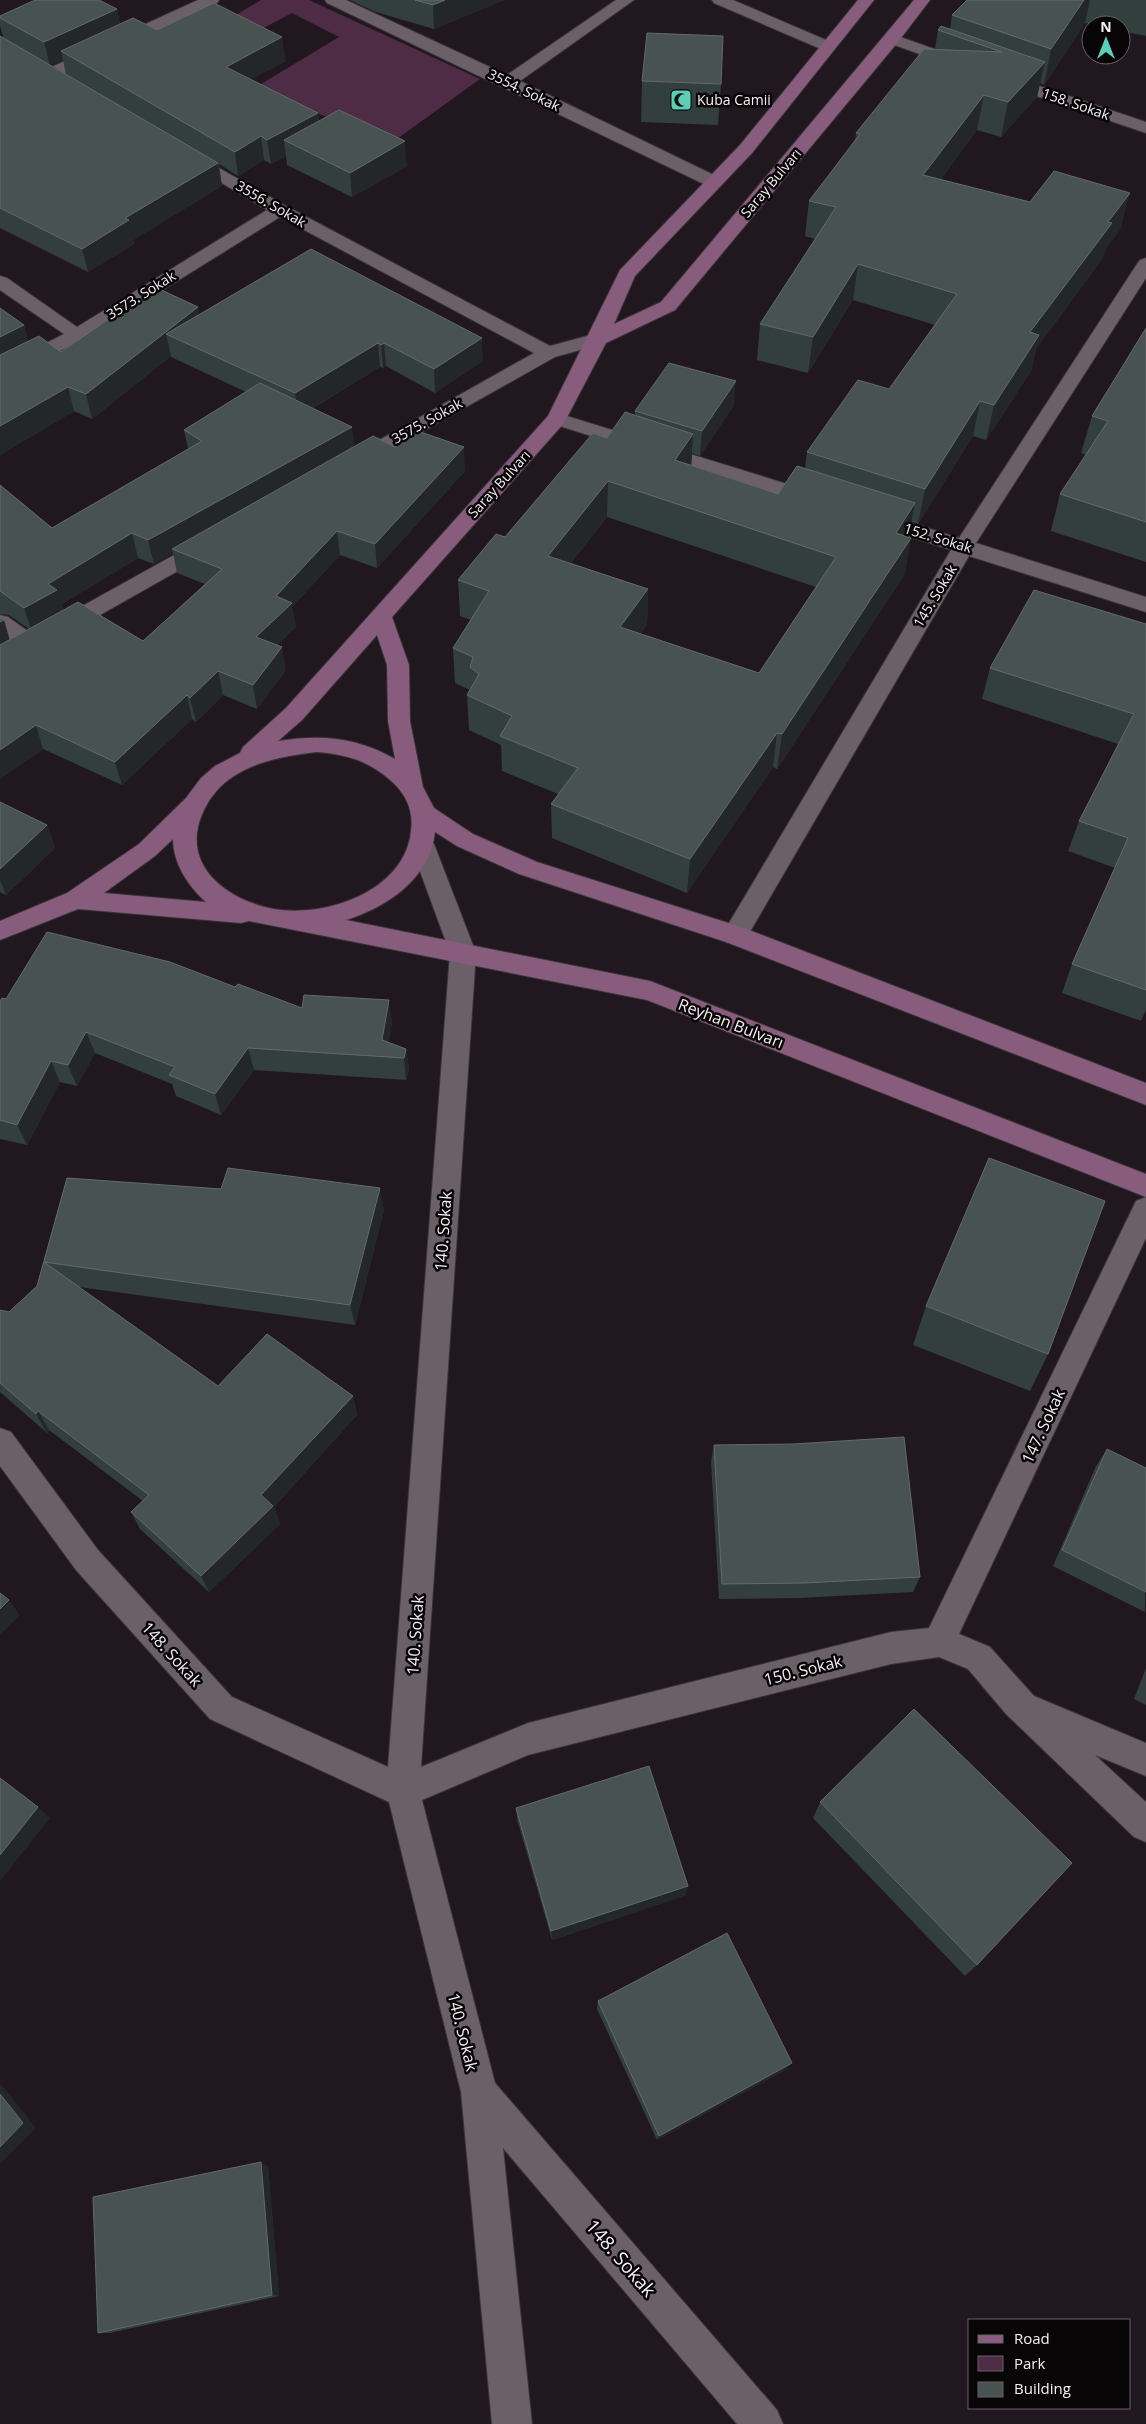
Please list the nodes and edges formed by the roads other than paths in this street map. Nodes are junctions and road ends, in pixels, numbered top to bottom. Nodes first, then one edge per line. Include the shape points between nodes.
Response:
1 (212, 0) edge
2 (333, 0) edge
3 (626, 0) edge
4 (720, 0) edge
5 (866, 0) edge
6 (922, 0) edge
7 (892, 39) junction
8 (827, 46) junction
9 (34, 65) edge
10 (51, 74) junction
11 (508, 82) junction
12 (68, 84) edge
13 (1146, 128) edge
14 (178, 150) edge
15 (714, 182) junction
16 (280, 210) junction
17 (1146, 264) edge
18 (0, 282) edge
19 (77, 335) junction
20 (598, 339) junction
21 (548, 353) junction
22 (0, 375) edge
23 (557, 419) junction
24 (341, 469) edge
25 (221, 538) edge
26 (964, 546) junction
27 (1146, 605) edge
28 (381, 616) junction
29 (0, 622) edge
30 (32, 644) junction
31 (0, 662) edge
32 (244, 759) junction
33 (412, 786) junction
34 (194, 802) junction
35 (425, 814) junction
36 (422, 844) junction
37 (76, 900) junction
38 (260, 916) junction
39 (299, 920) junction
40 (0, 931) edge
41 (735, 935) junction
42 (463, 953) junction
43 (1146, 1094) edge
44 (1146, 1186) edge
45 (1146, 1209) edge
46 (0, 1442) edge
47 (939, 1642) junction
48 (1017, 1703) junction
49 (1146, 1760) edge
50 (404, 1791) junction
51 (1146, 1825) edge
52 (479, 2092) junction
53 (512, 2424) edge
54 (763, 2424) edge

1 - 10 street
2 - 11 street, 3554. Sokak
3 - 11 street
4 - 8 street
5 - 8 main road, Saray Bulvarı
6 - 7 main road, Saray Bulvarı
7 - 13 street, 158. Sokak
7 - 20 main road, Saray Bulvarı via 668,306
8 - 15 main road, Saray Bulvarı via 746,149
9 - 10 street
10 - 12 street
11 - 15 street, 3554. Sokak
14 - 16 street, 3556. Sokak
15 - 20 main road, Saray Bulvarı via 627,274
16 - 19 street, 3573. Sokak
16 - 21 street, 3556. Sokak
17 - 26 street, 145. Sokak
18 - 19 street
19 - 22 street, 3573. Sokak
20 - 21 street, 3575. Sokak
20 - 23 main road, Saray Bulvarı
21 - 24 street, 3575. Sokak
23 - 26 street, 152. Sokak
23 - 28 main road, Saray Bulvarı
25 - 30 street
26 - 27 street, 152. Sokak
26 - 41 street, 145. Sokak
28 - 32 main road, Saray Bulvarı via 294,714
28 - 33 main road via 398,665 399,721
29 - 30 street
30 - 31 street
32 - 33 main road via 279,747 316,744 355,749 388,764
32 - 34 main road via 215,777
33 - 35 main road
34 - 37 main road via 147,850
34 - 38 main road via 184,829 186,857 201,883 226,903
35 - 36 main road
35 - 41 main road via 465,840 528,868
36 - 39 main road via 406,874 377,898 339,914
36 - 42 street, 140. Sokak
37 - 38 main road
37 - 40 main road
38 - 39 main road
39 - 42 main road, Reyhan Bulvarı
41 - 43 main road
42 - 44 main road, Reyhan Bulvarı via 650,991
42 - 50 street, 140. Sokak
45 - 47 street, 147. Sokak
46 - 50 street, 148. Sokak via 87,1560 222,1708
47 - 48 street, 150. Sokak via 979,1658
47 - 50 street, 150. Sokak via 891,1648 528,1739
48 - 49 street
48 - 51 street, 150. Sokak
50 - 52 street, 140. Sokak
52 - 53 street, 140. Sokak
52 - 54 street, 148. Sokak

